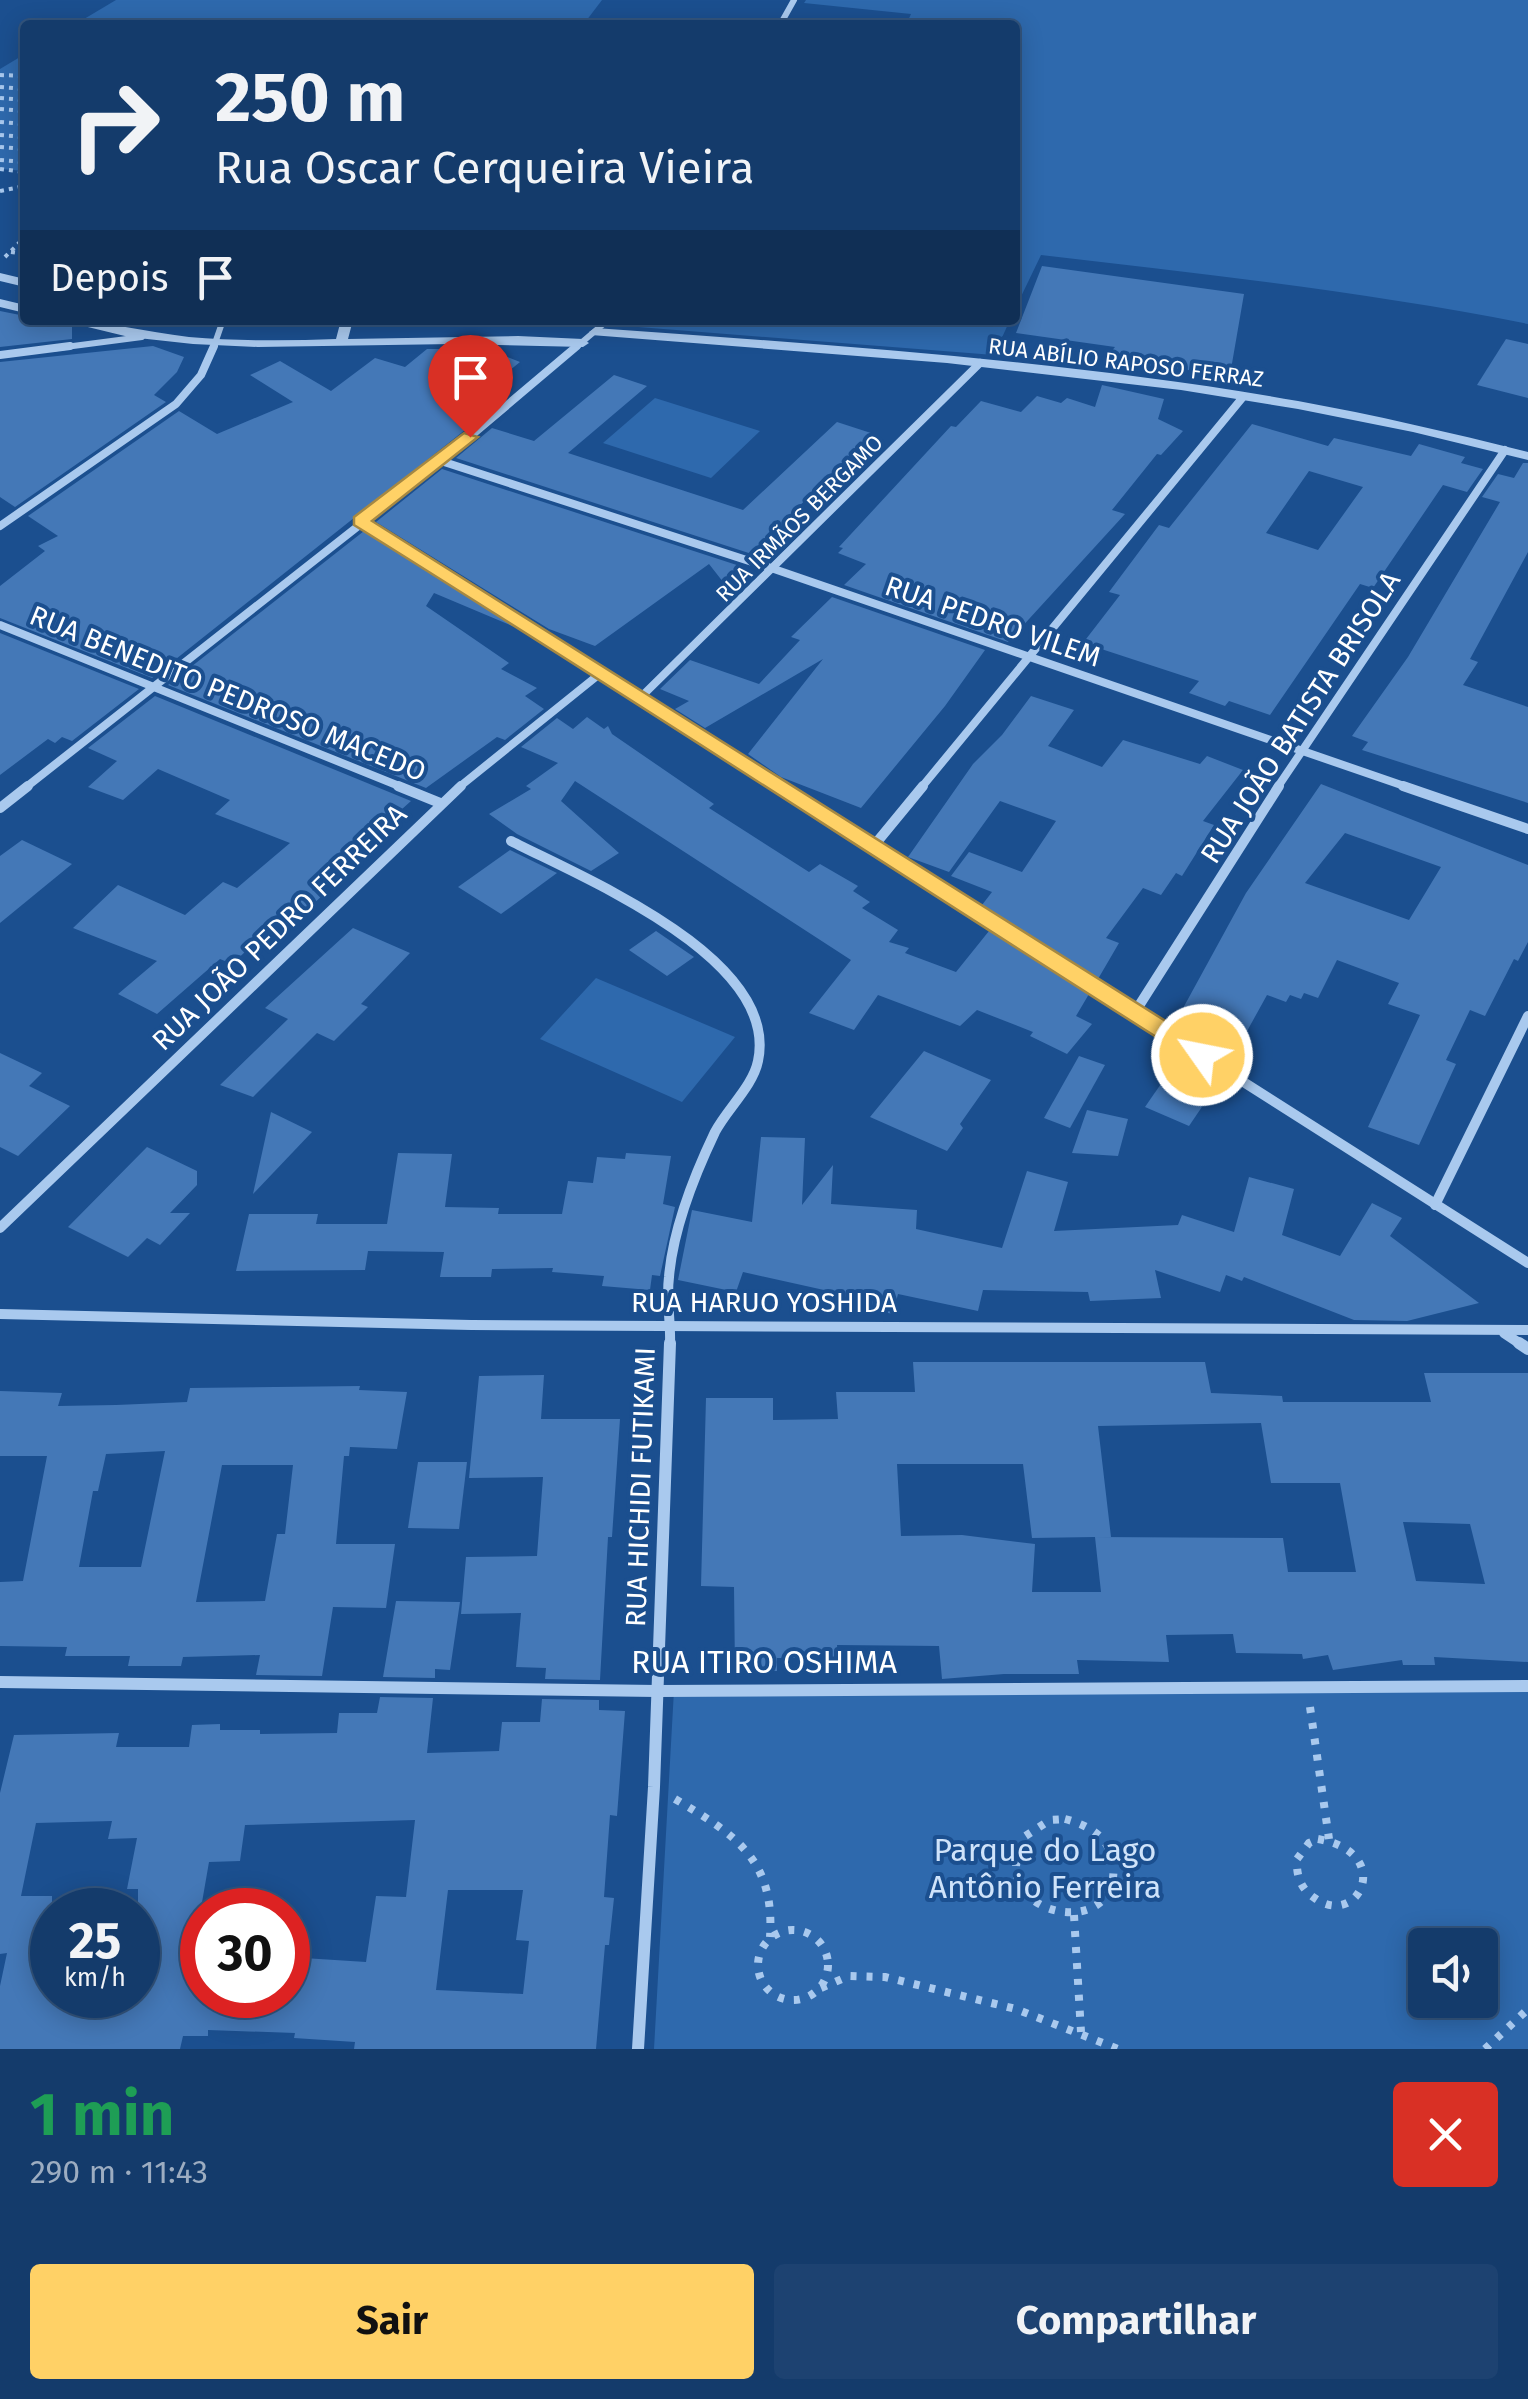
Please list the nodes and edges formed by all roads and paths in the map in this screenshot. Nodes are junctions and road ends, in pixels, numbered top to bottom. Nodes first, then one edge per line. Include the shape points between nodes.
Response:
1 (20, 243) edge
2 (20, 254) edge
3 (88, 325) edge
4 (221, 325) edge
5 (345, 325) edge
6 (602, 325) edge
7 (594, 332) junction
8 (142, 337) junction
9 (583, 342) junction
10 (340, 343) junction
11 (215, 344) junction
12 (0, 355) edge
13 (980, 363) junction
14 (1244, 397) junction
15 (1505, 450) junction
16 (1528, 456) edge
17 (441, 461) junction
18 (360, 521) junction
19 (0, 526) edge
20 (774, 569) junction
21 (0, 625) edge
22 (1026, 658) junction
23 (602, 672) junction
24 (154, 685) junction
25 (642, 696) junction
26 (1301, 751) junction
27 (440, 803) junction
28 (0, 808) edge
29 (1528, 830) edge
30 (511, 841) dead end
31 (872, 848) junction
32 (1135, 1012) junction
33 (1528, 1016) edge
34 (1435, 1206) junction
35 (0, 1228) edge
36 (1523, 1261) edge
37 (0, 1314) edge
38 (671, 1326) junction
39 (1528, 1330) edge
40 (1503, 1332) junction
41 (1528, 1349) edge
42 (0, 1682) edge
43 (1528, 1686) edge
44 (1307, 1688) junction
45 (657, 1691) junction
46 (654, 1787) junction
47 (1329, 1839) junction
48 (1074, 1916) junction
49 (770, 1938) junction
50 (821, 1988) junction
51 (1528, 2009) edge
52 (1081, 2032) junction
53 (638, 2049) edge
54 (1118, 2049) edge
55 (1484, 2049) edge

1 - 2 path via 7,254
3 - 8 street
4 - 11 street
5 - 10 street
6 - 7 street
7 - 9 street
7 - 13 street, RUA ABÍLIO RAPOSO FERRAZ
8 - 11 street
8 - 12 street
9 - 10 street
9 - 17 street
10 - 11 street
11 - 19 street via 202,378 176,404
13 - 14 street, RUA ABÍLIO RAPOSO FERRAZ
13 - 20 street, RUA IRMÃOS BERGAMO
14 - 15 street, RUA ABÍLIO RAPOSO FERRAZ
14 - 22 street
15 - 16 street, RUA ABÍLIO RAPOSO FERRAZ
15 - 26 street, RUA JOÃO BATISTA BRISOLA
17 - 18 street
17 - 20 street, RUA PEDRO VILEM
18 - 23 street
18 - 24 street
20 - 22 street, RUA PEDRO VILEM
20 - 25 street, RUA IRMÃOS BERGAMO
21 - 24 street, RUA BENEDITO PEDROSO MACEDO
22 - 26 street, RUA PEDRO VILEM
22 - 31 street
23 - 25 street
23 - 27 street, RUA JOÃO PEDRO FERREIRA
24 - 27 street, RUA BENEDITO PEDROSO MACEDO
24 - 28 street
25 - 31 street
26 - 29 street, RUA PEDRO VILEM
26 - 32 street, RUA JOÃO BATISTA BRISOLA
27 - 35 street, RUA JOÃO PEDRO FERREIRA
30 - 38 street, RUA HICHIDI FUTIKAMI via 667,925 732,978 753,1006 761,1034 758,1061 710,1144 681,1222 665,1294
31 - 32 street
32 - 34 street
33 - 34 street
34 - 36 street
37 - 38 street, RUA HARUO YOSHIDA
38 - 40 street, RUA HARUO YOSHIDA
38 - 45 street, RUA HICHIDI FUTIKAMI
39 - 40 street, RUA HARUO YOSHIDA
40 - 41 street
42 - 45 street, RUA ITIRO OSHIMA
43 - 44 street, RUA ITIRO OSHIMA
44 - 45 street, RUA ITIRO OSHIMA
44 - 47 path
45 - 46 street, RUA HICHIDI FUTIKAMI
46 - 49 path via 732,1832 754,1857 770,1903
46 - 53 street, RUA HICHIDI FUTIKAMI
47 - 47 path via 1358,1856 1365,1878 1358,1898 1338,1906 1315,1900 1296,1869 1309,1843
48 - 48 path via 1042,1908 1020,1882 1024,1837 1050,1820 1095,1831 1114,1859 1111,1890 1102,1903
48 - 52 path
49 - 50 path via 794,1930 817,1940 828,1963
49 - 50 path via 759,1961 774,1996 800,2000
50 - 52 path via 849,1976 886,1977
51 - 55 path
52 - 54 path

